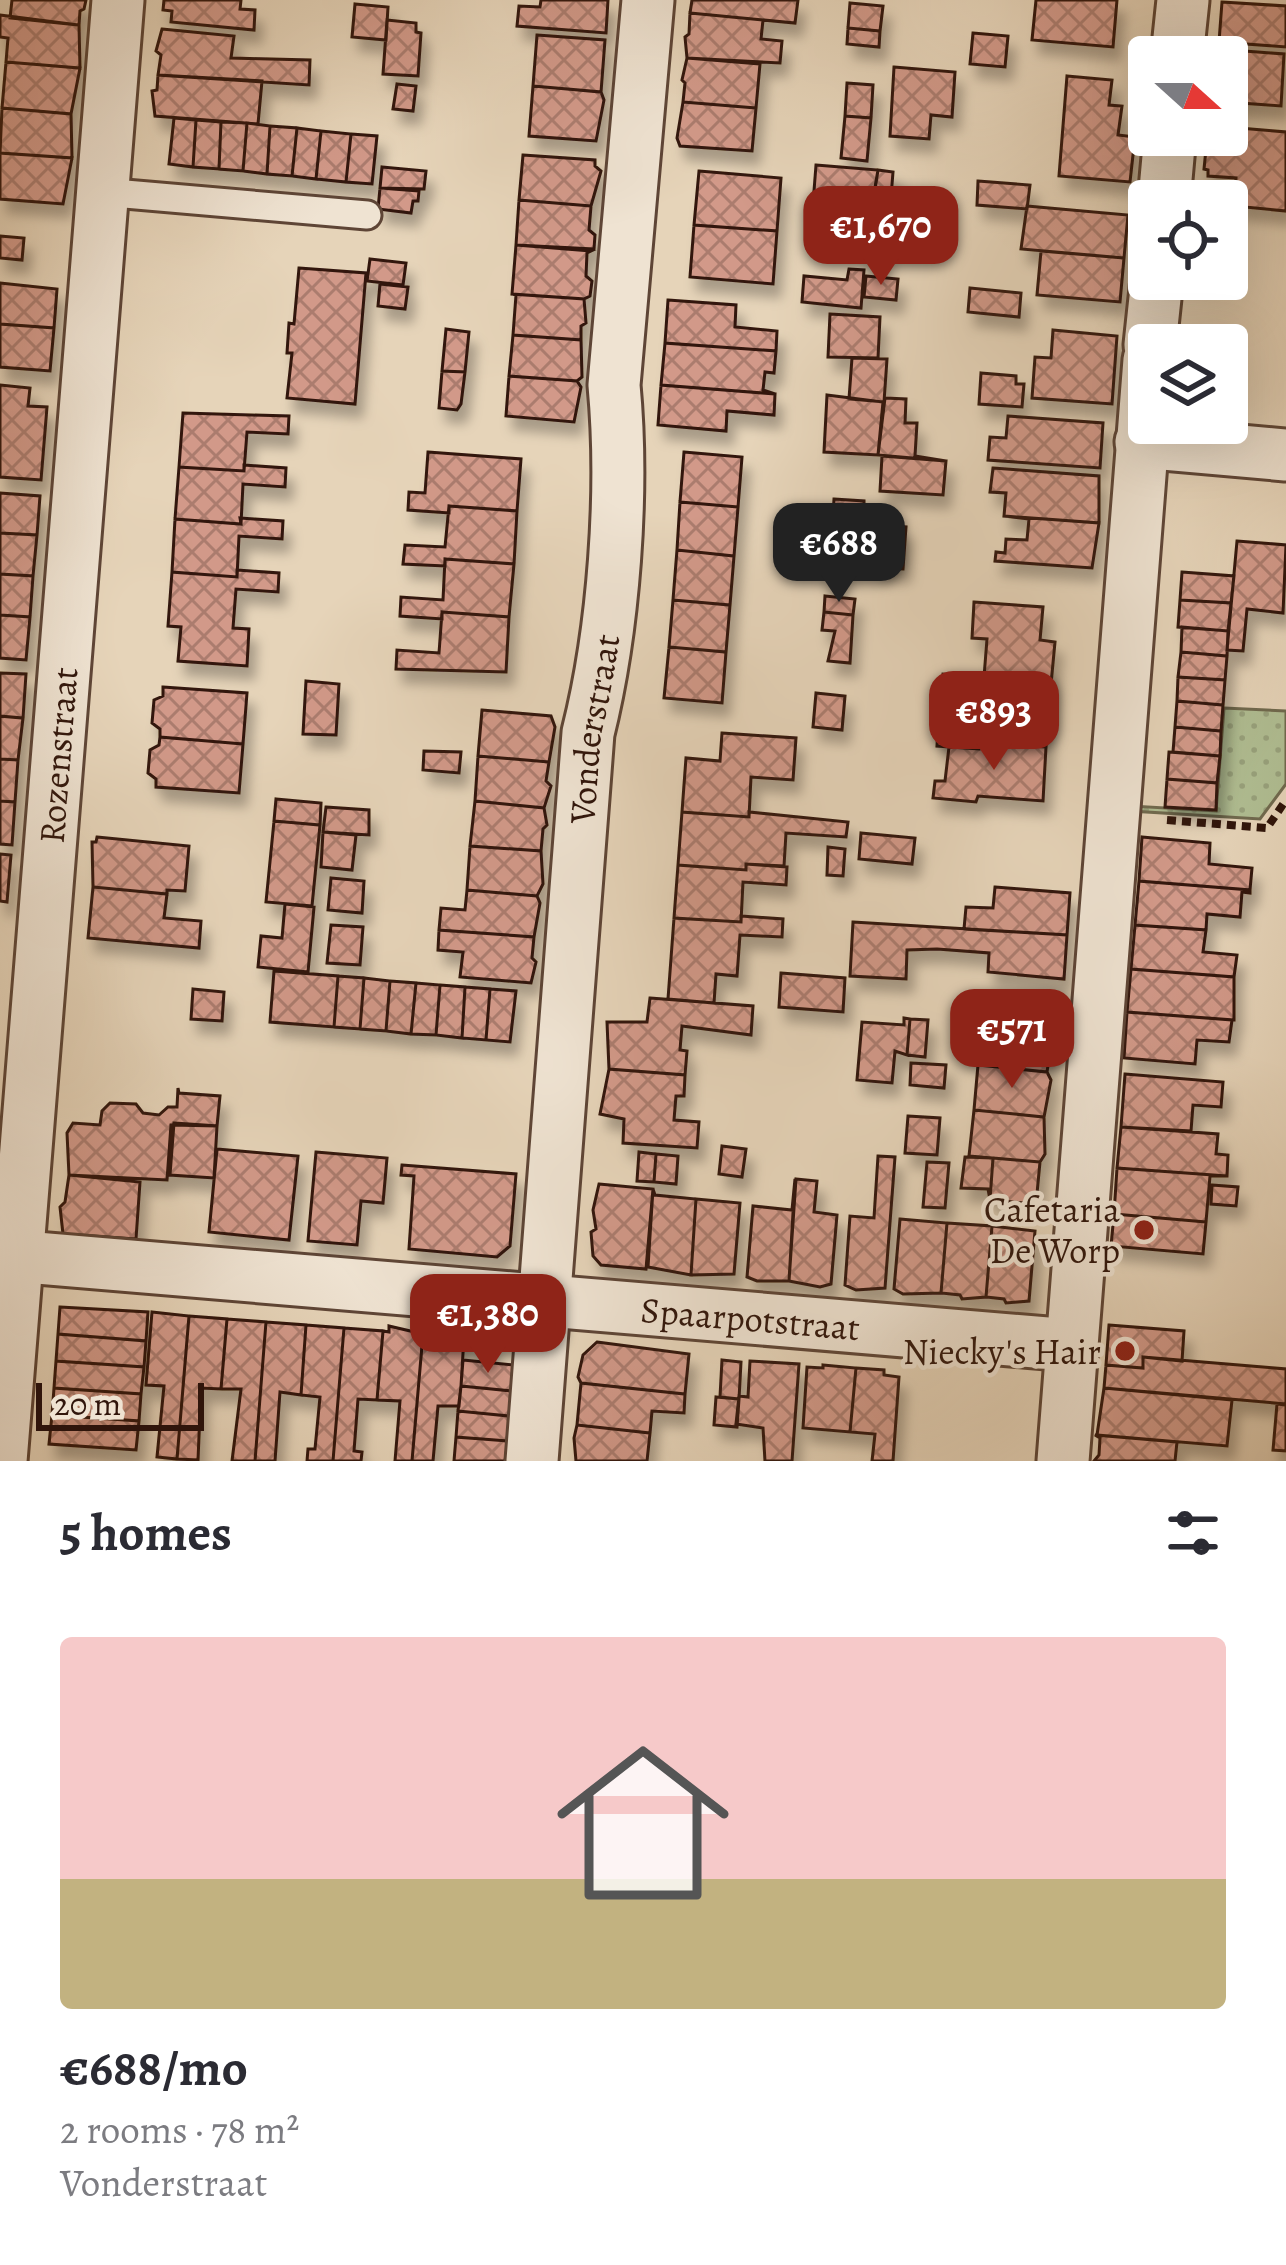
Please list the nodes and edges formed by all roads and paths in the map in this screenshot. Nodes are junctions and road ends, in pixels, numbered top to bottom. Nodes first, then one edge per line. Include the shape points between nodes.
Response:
1 (118, 0) edge
2 (648, 0) edge
3 (1183, 0) edge
4 (1180, 36) edge
5 (102, 191) junction
6 (367, 214) dead end
7 (1141, 444) edge
8 (1163, 444) edge
9 (1286, 455) edge
10 (1286, 800) edge
11 (1112, 815) junction
12 (8, 1256) edge
13 (543, 1301) junction
14 (1071, 1346) junction
15 (1, 1461) edge
16 (532, 1461) edge
17 (1063, 1461) edge

1 - 5 street, Rozenstraat
2 - 13 street, Vonderstraat via 614,385 620,445 604,673 588,733
3 - 4 street
5 - 6 lane
5 - 12 street, Rozenstraat
7 - 11 street
8 - 9 street
10 - 11 path via 1267,828
11 - 14 street
12 - 13 street, Spaarpotstraat
12 - 15 street, Rozenstraat
13 - 14 street, Spaarpotstraat
13 - 16 street, Vonderstraat
14 - 17 street

